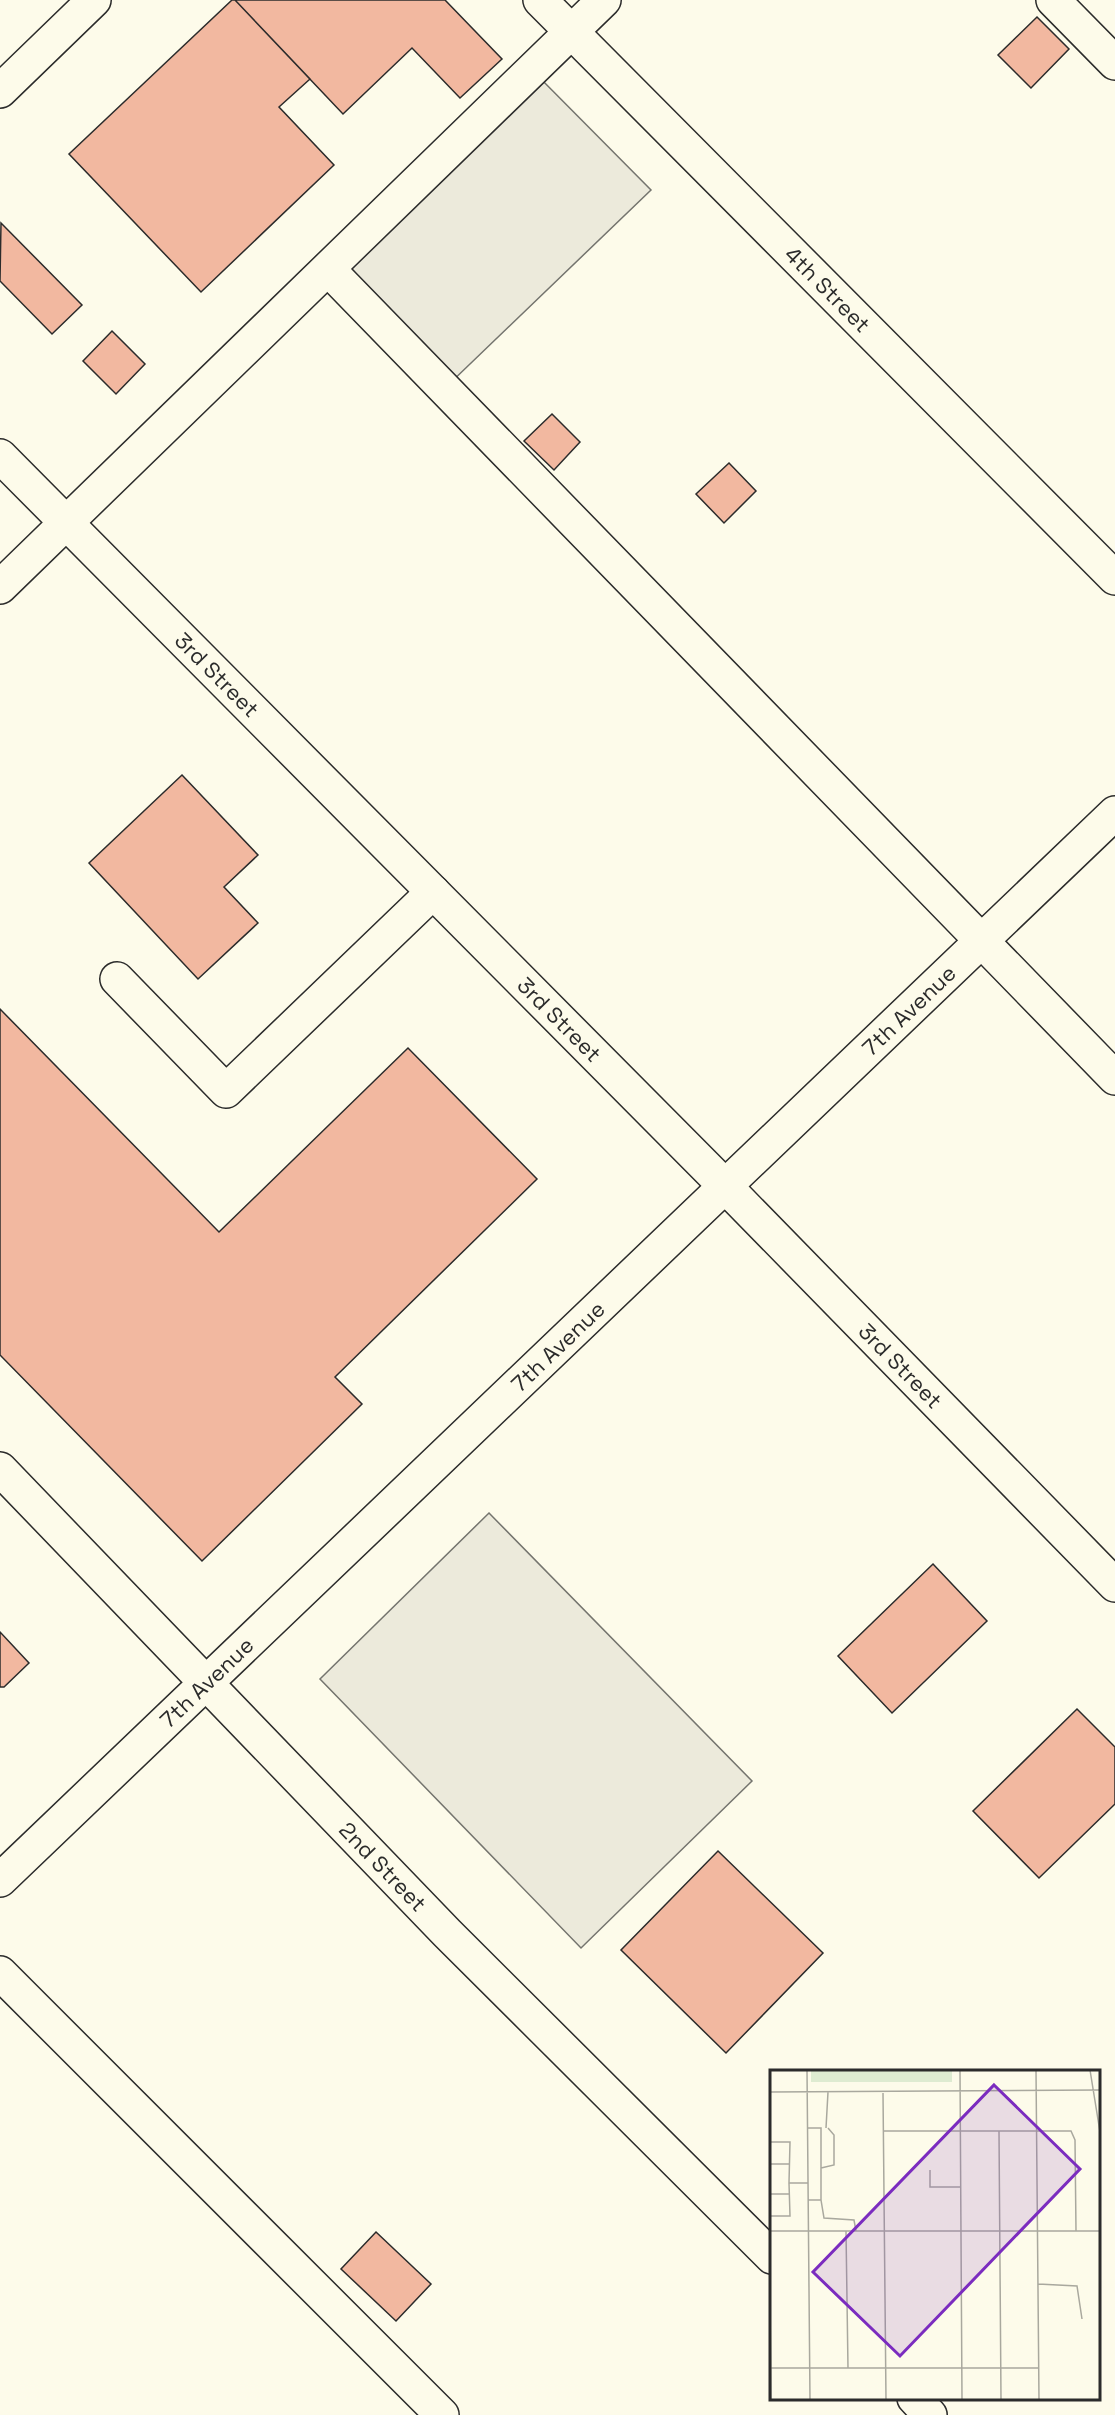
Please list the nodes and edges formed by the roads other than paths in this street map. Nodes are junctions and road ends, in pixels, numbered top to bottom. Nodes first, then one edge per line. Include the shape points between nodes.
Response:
1 (94, 0) edge
2 (540, 0) edge
3 (604, 0) edge
4 (1053, 0) edge
5 (571, 32) junction
6 (1115, 63) edge
7 (0, 91) edge
8 (328, 269) junction
9 (0, 456) edge
10 (66, 524) junction
11 (1115, 578) edge
12 (0, 588) edge
13 (1115, 813) edge
14 (433, 892) junction
15 (982, 942) junction
16 (117, 980) dead end
17 (1115, 1078) edge
18 (725, 1186) junction
19 (0, 1469) edge
20 (1115, 1585) edge
21 (205, 1683) junction
22 (6, 1862) edge
23 (0, 1974) edge
24 (770, 2256) edge
25 (916, 2400) edge
26 (442, 2415) edge
27 (930, 2415) edge

1 - 7 street
2 - 5 street, 4th Street
3 - 5 street
4 - 6 street
5 - 8 street
5 - 11 street, 4th Street
8 - 10 street
8 - 15 street
9 - 10 street, 3rd Street
10 - 12 street
10 - 14 street, 3rd Street
13 - 15 street, 7th Avenue
14 - 16 street via 226,1090
14 - 18 street, 3rd Street
15 - 17 street
15 - 18 street, 7th Avenue
18 - 20 street, 3rd Street
18 - 21 street, 7th Avenue
19 - 21 street, 2nd Street
21 - 22 street, 7th Avenue
21 - 24 street, 2nd Street via 447,1934
23 - 26 street
25 - 27 street

